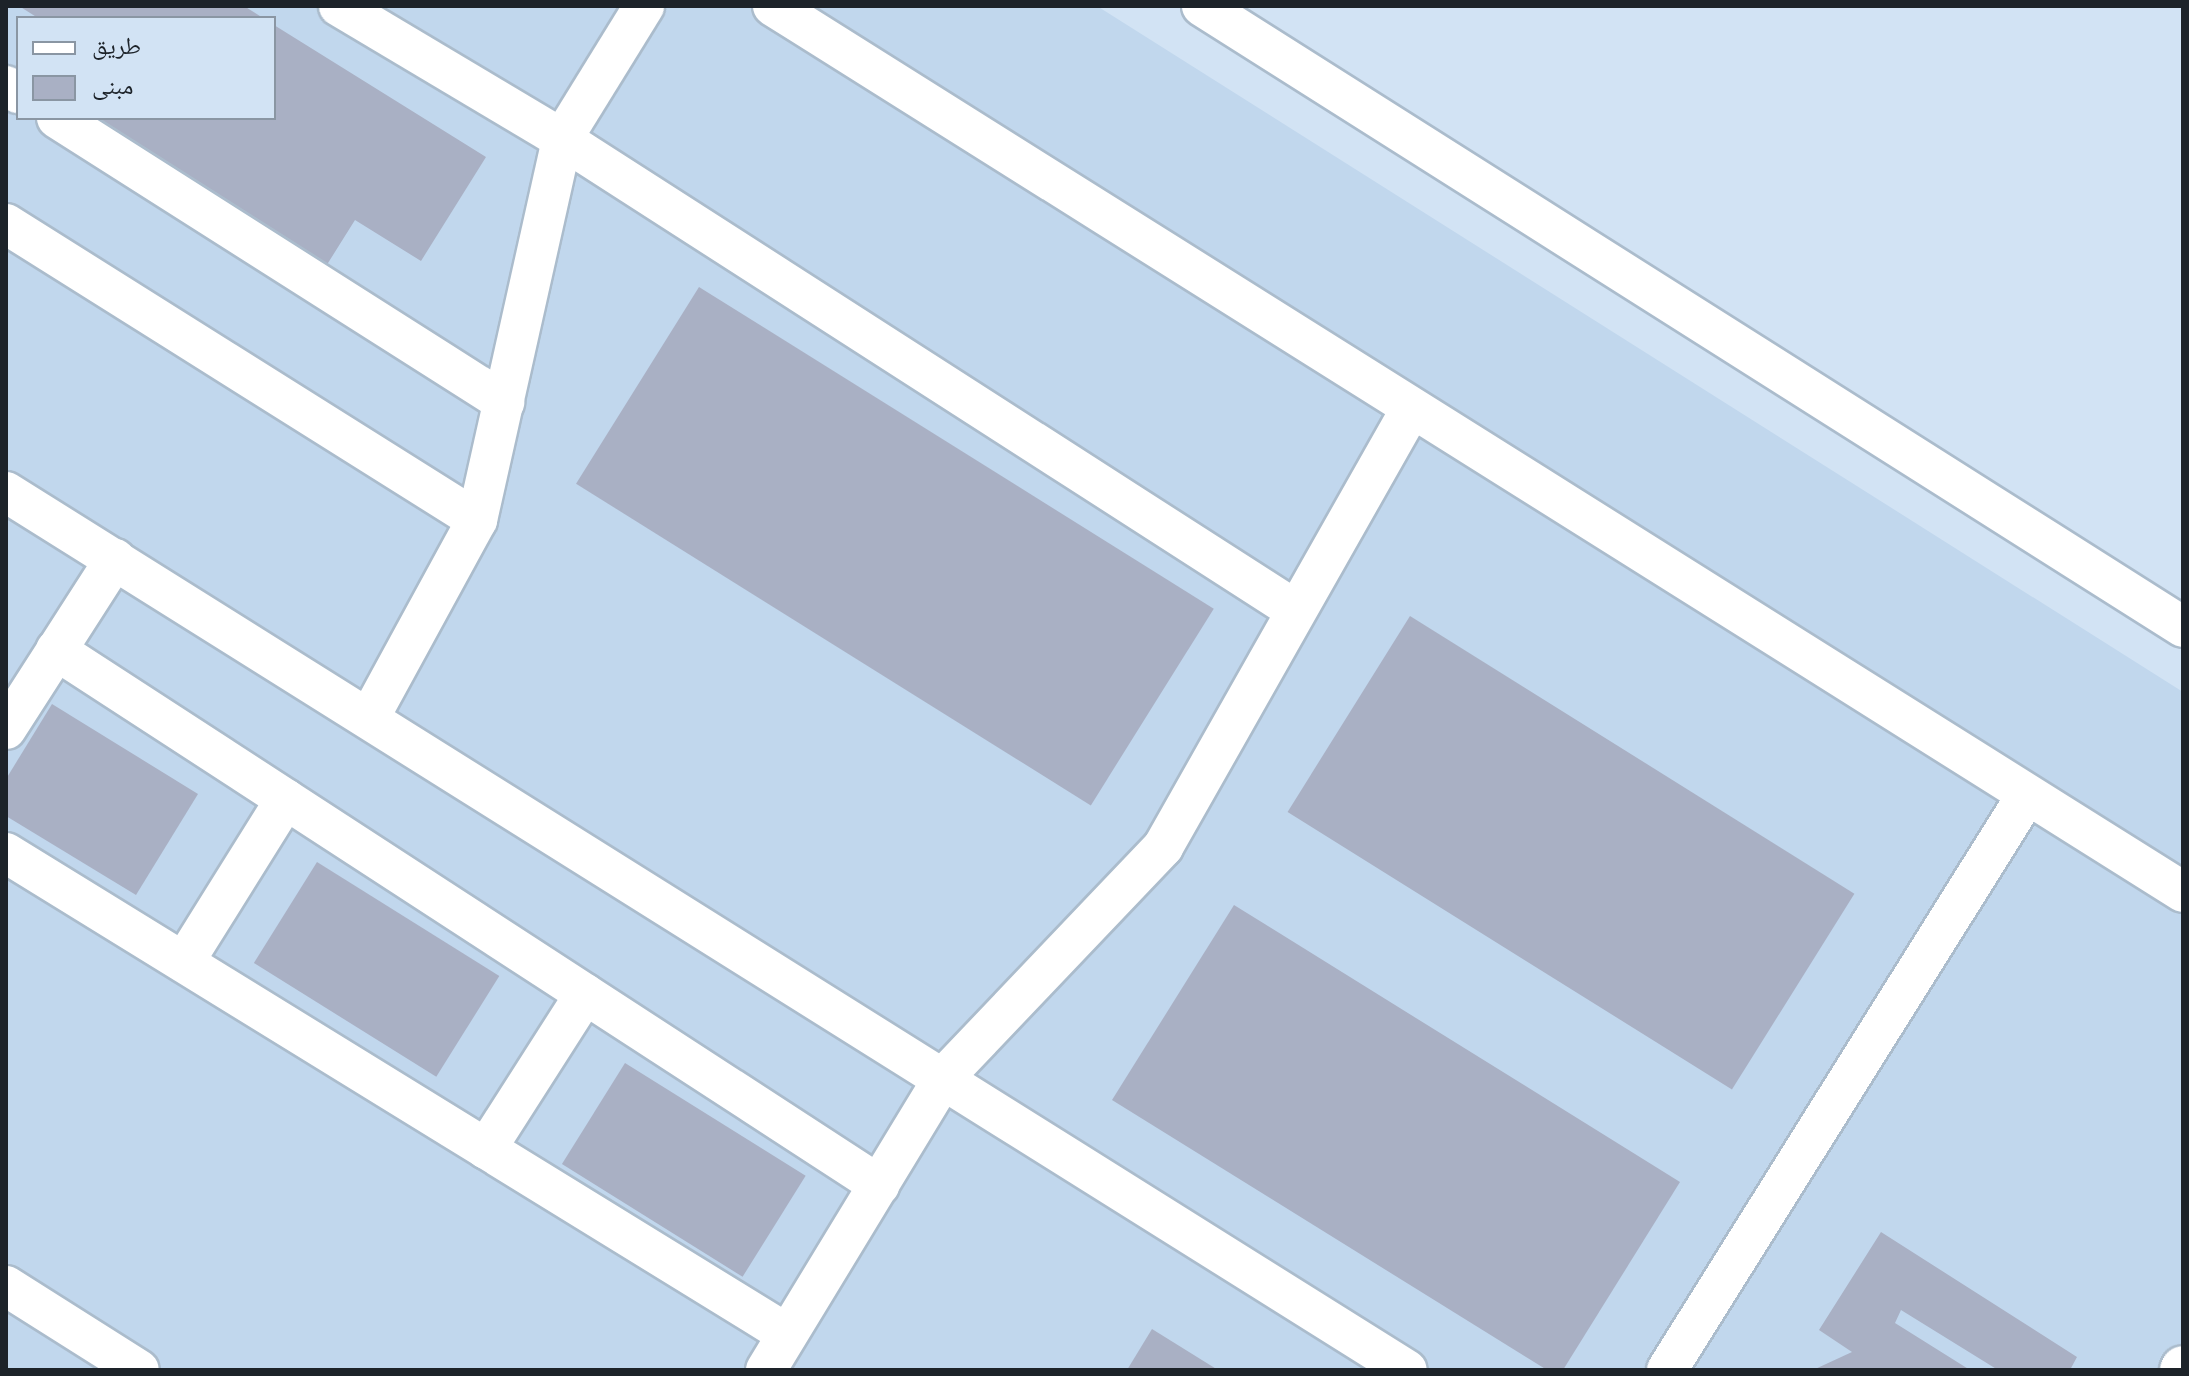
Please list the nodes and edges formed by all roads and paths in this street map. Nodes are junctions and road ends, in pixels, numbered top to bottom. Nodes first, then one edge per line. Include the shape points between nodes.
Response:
1 (339, 6) edge
2 (644, 6) edge
3 (773, 6) edge
4 (1202, 6) edge
5 (60, 120) edge
6 (562, 139) junction
7 (6, 224) edge
8 (504, 402) junction
9 (1411, 409) junction
10 (6, 492) edge
11 (477, 520) junction
12 (115, 559) junction
13 (1295, 610) junction
14 (2183, 627) edge
15 (56, 650) junction
16 (369, 718) junction
17 (6, 729) edge
18 (2027, 795) junction
19 (286, 799) junction
20 (6, 853) edge
21 (2183, 892) edge
22 (184, 962) junction
23 (585, 994) junction
24 (944, 1077) junction
25 (486, 1149) junction
26 (879, 1185) junction
27 (6, 1286) edge
28 (787, 1334) junction
29 (124, 1366) edge
30 (766, 1370) edge
31 (1407, 1370) edge
32 (1667, 1370) edge

1 - 6 street
2 - 6 street
3 - 9 street
4 - 14 street
5 - 8 street
6 - 8 street
6 - 13 street
7 - 11 street
8 - 11 street
9 - 13 street
9 - 18 street
10 - 12 street
11 - 16 street
12 - 15 street
12 - 16 street
13 - 24 street via 1163,847
15 - 17 street
15 - 19 street
16 - 24 street
18 - 21 street
18 - 32 street
19 - 22 street
19 - 23 street
20 - 22 street
22 - 25 street
23 - 25 street
23 - 26 street
24 - 26 street
24 - 31 street
25 - 28 street
26 - 28 street
27 - 29 street
28 - 30 street

